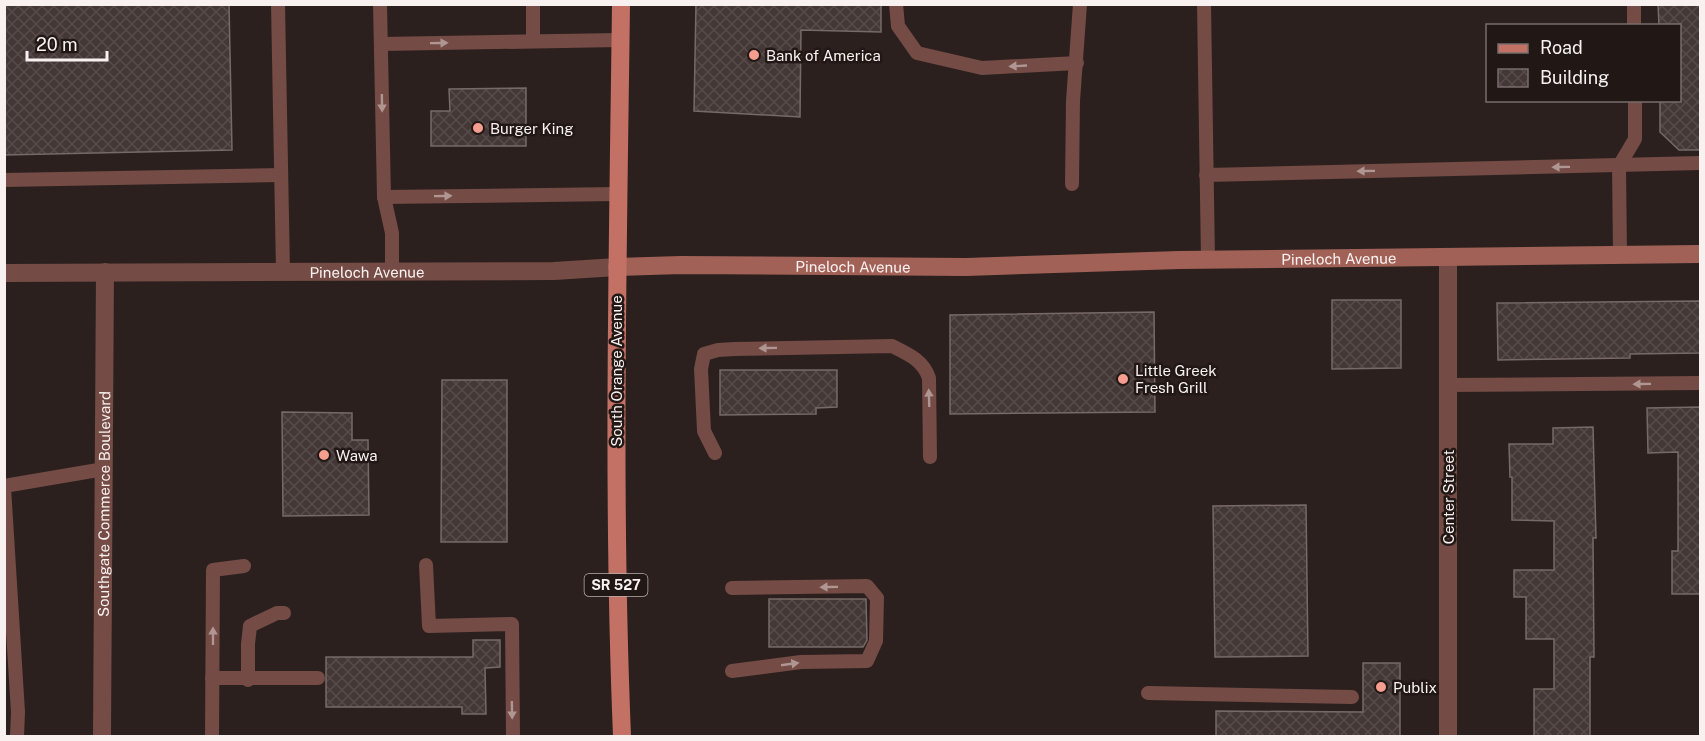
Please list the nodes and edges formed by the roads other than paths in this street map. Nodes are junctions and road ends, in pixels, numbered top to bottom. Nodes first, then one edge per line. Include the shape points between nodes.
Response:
1 (278, 4) edge
2 (380, 4) edge
3 (533, 4) edge
4 (621, 4) edge
5 (896, 4) edge
6 (1080, 4) edge
7 (1204, 4) edge
8 (1634, 4) edge
9 (1634, 24) edge
10 (620, 40) junction
11 (533, 41) junction
12 (381, 44) junction
13 (1077, 63) junction
14 (1635, 102) edge
15 (1701, 163) edge
16 (1619, 166) junction
17 (281, 175) junction
18 (1206, 175) junction
19 (4, 180) edge
20 (1072, 184) dead end
21 (618, 194) junction
22 (384, 197) junction
23 (1701, 254) edge
24 (1620, 255) junction
25 (1448, 257) junction
26 (1208, 260) junction
27 (617, 267) junction
28 (105, 272) junction
29 (282, 272) junction
30 (392, 272) junction
31 (4, 273) edge
32 (1701, 382) edge
33 (1448, 385) junction
34 (715, 453) dead end
35 (930, 457) dead end
36 (104, 470) junction
37 (4, 487) edge
38 (426, 565) dead end
39 (244, 566) dead end
40 (732, 588) dead end
41 (284, 613) dead end
42 (732, 671) dead end
43 (212, 678) junction
44 (318, 678) dead end
45 (248, 680) junction
46 (1148, 693) dead end
47 (1352, 697) dead end
48 (16, 736) edge
49 (102, 736) edge
50 (212, 736) edge
51 (513, 736) edge
52 (622, 736) edge
53 (1448, 736) edge

1 - 17 lane
2 - 12 lane
3 - 11 lane
4 - 10 main road, South Orange Avenue / SR 527
13 -> 5 lane via 982,68 917,53 898,26
6 - 13 lane
7 - 18 lane
8 - 9 lane
10 - 11 lane
10 - 21 main road, South Orange Avenue / SR 527
12 -> 11 lane
12 -> 22 lane
13 - 20 lane
14 - 16 lane via 1635,139
15 - 16 lane
16 -> 18 lane
16 - 24 lane
17 - 19 lane
17 - 29 lane
18 - 26 lane
22 -> 21 lane
21 - 27 main road, South Orange Avenue / SR 527
22 - 30 lane via 392,233
23 - 24 street, Pineloch Avenue
24 - 25 street, Pineloch Avenue
25 - 26 street, Pineloch Avenue
25 - 33 street, Center Street
26 - 27 street, Pineloch Avenue via 966,267
27 - 30 street, Pineloch Avenue
27 - 52 main road, South Orange Avenue / SR 527 via 616,564
28 - 29 street, Pineloch Avenue
28 - 31 street, Pineloch Avenue
28 - 36 street, Southgate Commerce Boulevard
29 - 30 street, Pineloch Avenue
32 -> 33 lane
33 - 53 street, Center Street
35 -> 34 lane via 929,378 925,366 892,346 735,349 705,354 701,369 705,431
36 - 37 lane
36 - 49 street, Southgate Commerce Boulevard
37 - 48 lane via 18,712
38 -> 51 lane via 429,626 512,624
43 -> 39 lane via 213,570
42 -> 40 lane via 801,662 867,661 876,641 877,598 867,586
41 - 45 lane via 250,626
43 - 45 lane
43 - 50 lane
44 - 45 lane
46 - 47 lane

